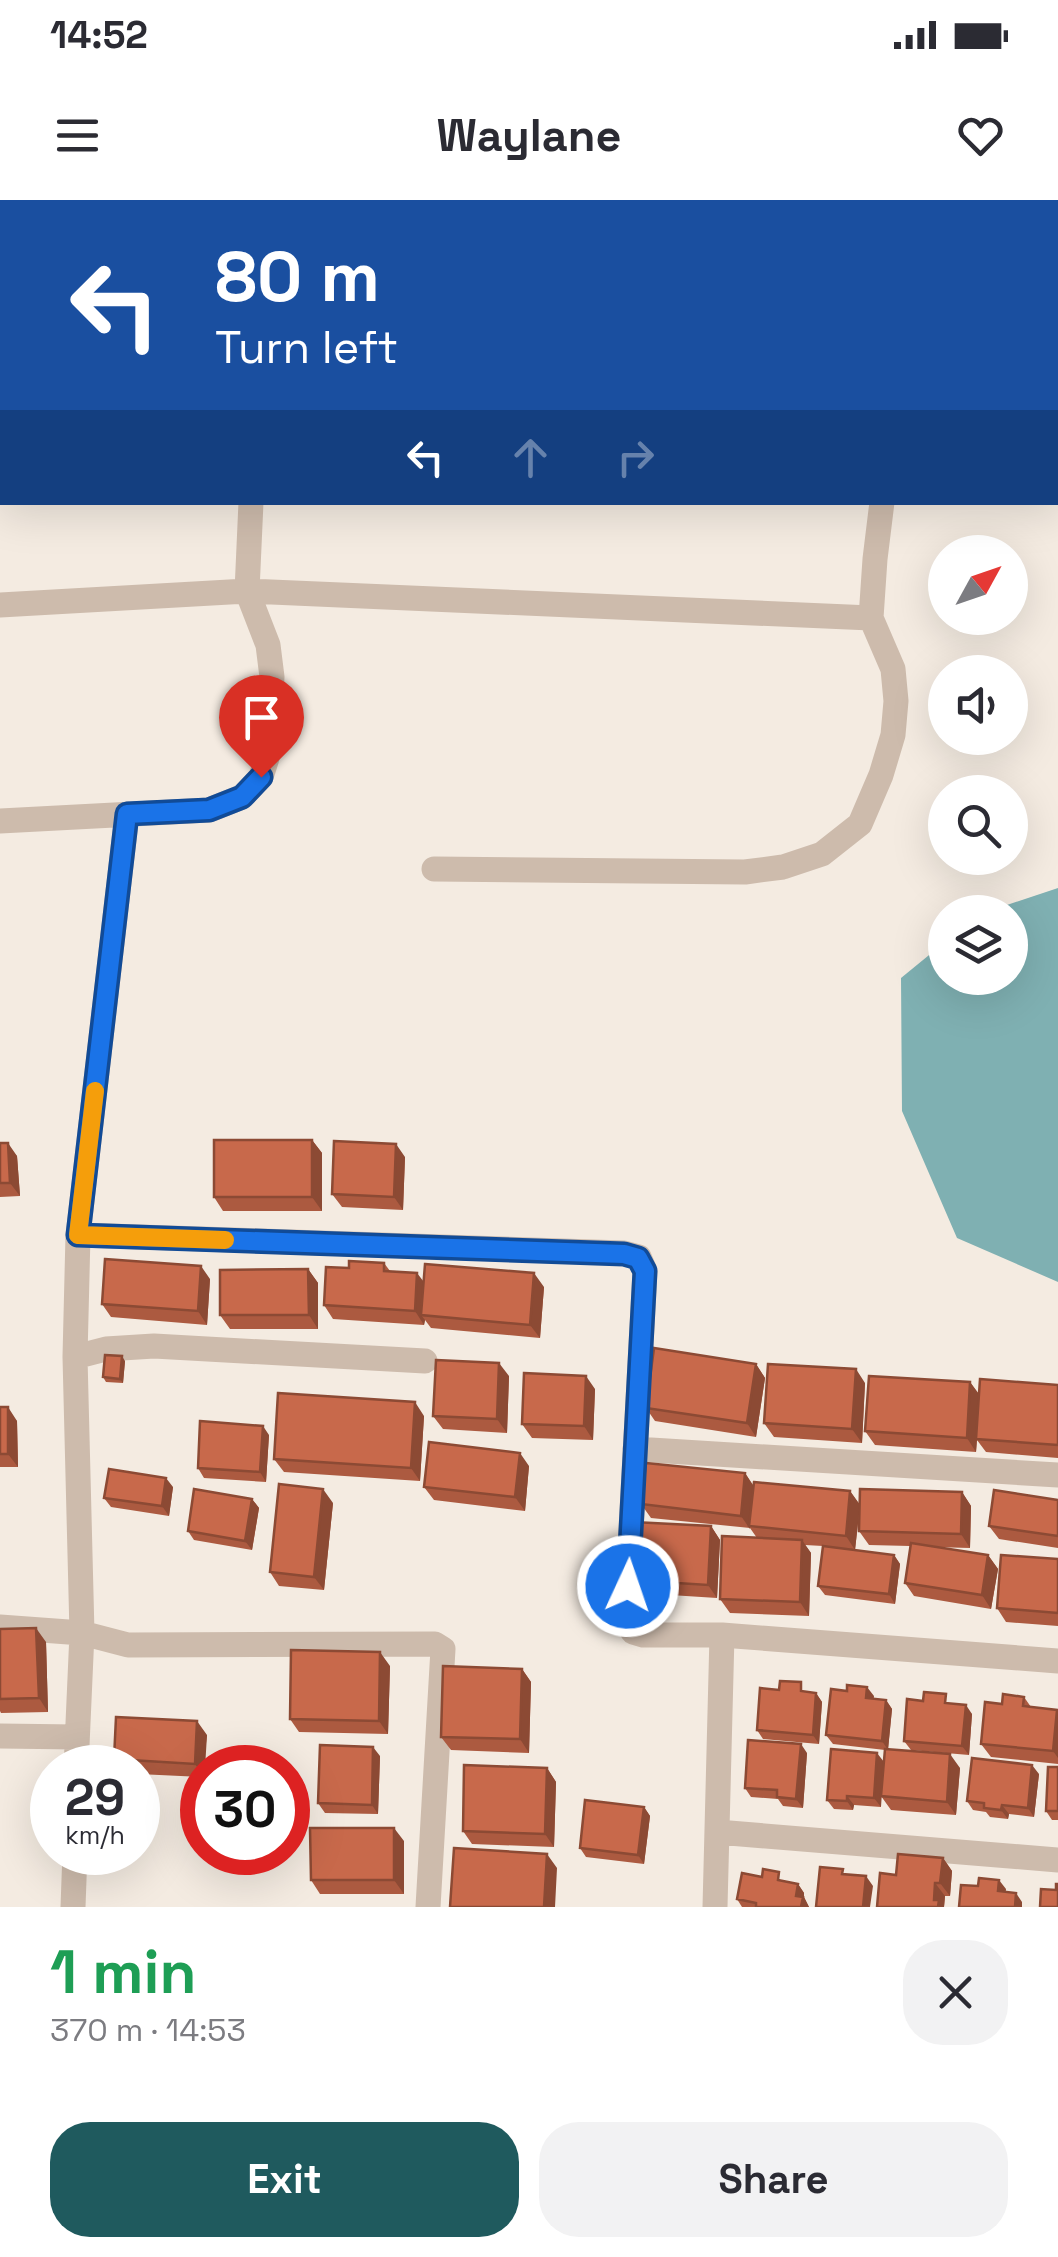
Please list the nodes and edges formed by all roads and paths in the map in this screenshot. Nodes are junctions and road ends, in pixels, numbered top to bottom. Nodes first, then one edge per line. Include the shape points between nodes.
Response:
1 (251, 505) edge
2 (882, 505) edge
3 (247, 591) junction
4 (0, 605) edge
5 (871, 618) junction
6 (127, 814) junction
7 (0, 821) edge
8 (434, 869) dead end
9 (78, 1235) junction
10 (76, 1358) junction
11 (425, 1361) dead end
12 (635, 1449) junction
13 (1058, 1476) edge
14 (0, 1627) edge
15 (82, 1633) junction
16 (722, 1635) junction
17 (1058, 1661) edge
18 (0, 1736) edge
19 (77, 1737) junction
20 (77, 1745) edge
21 (717, 1832) junction
22 (1058, 1860) edge
23 (75, 1875) edge
24 (74, 1907) edge
25 (428, 1907) edge
26 (715, 1907) edge

1 - 3 street
2 - 5 street
3 - 4 street
3 - 5 street
3 - 6 street via 268,645 272,677 261,777 242,797 209,810
5 - 8 street via 893,669 893,735 860,824 822,854 745,872
6 - 7 street
6 - 9 street
9 - 10 street
9 - 12 street via 638,1258 645,1271
10 - 11 street via 154,1346
10 - 15 street
12 - 13 street
12 - 16 street via 626,1620 643,1635
14 - 15 street
15 - 19 street
15 - 25 street via 128,1645 443,1649
16 - 17 street
16 - 21 street
18 - 19 street
19 - 20 street
21 - 22 street
21 - 26 street
23 - 24 street

